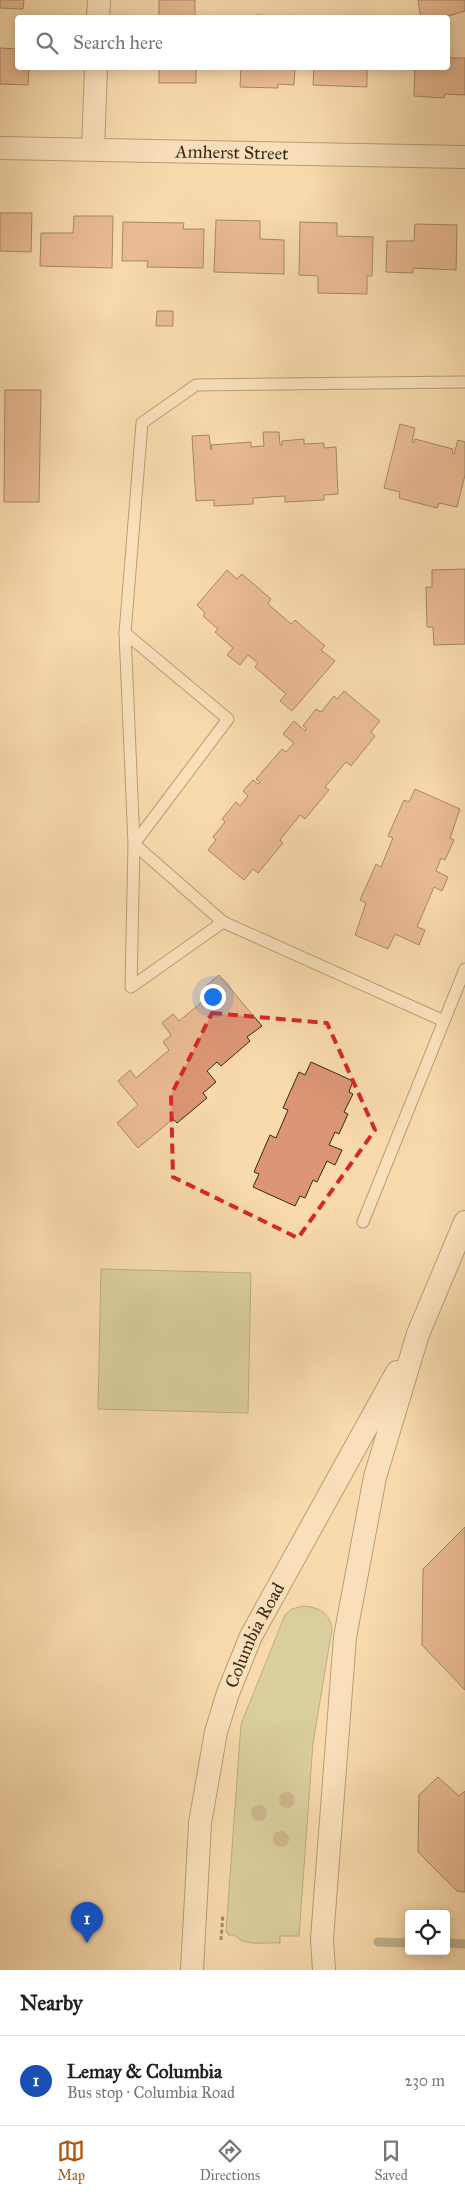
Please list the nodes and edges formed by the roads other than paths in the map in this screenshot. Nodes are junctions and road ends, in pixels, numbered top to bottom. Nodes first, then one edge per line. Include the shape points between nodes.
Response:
1 (99, 0) edge
2 (98, 15) edge
3 (96, 70) edge
4 (0, 148) edge
5 (93, 150) junction
6 (465, 157) edge
7 (465, 382) edge
8 (125, 633) junction
9 (134, 844) junction
10 (223, 922) junction
11 (465, 969) edge
12 (444, 1021) junction
13 (363, 1222) dead end
14 (465, 1222) edge
15 (418, 1334) junction
16 (192, 1970) edge
17 (324, 1970) edge

1 - 2 street
3 - 5 street
4 - 5 street, Amherst Street
5 - 6 street, Amherst Street
7 - 8 lane via 196,385 142,423
8 - 9 lane
8 - 9 lane via 228,719
9 - 10 lane
9 - 10 lane via 131,988
10 - 12 lane
11 - 12 lane
12 - 13 lane
14 - 15 street, Columbia Road
15 - 16 street, Columbia Road via 251,1636 228,1693 216,1732 200,1823
15 - 17 street, Columbia Road via 375,1477 345,1637 322,1939

